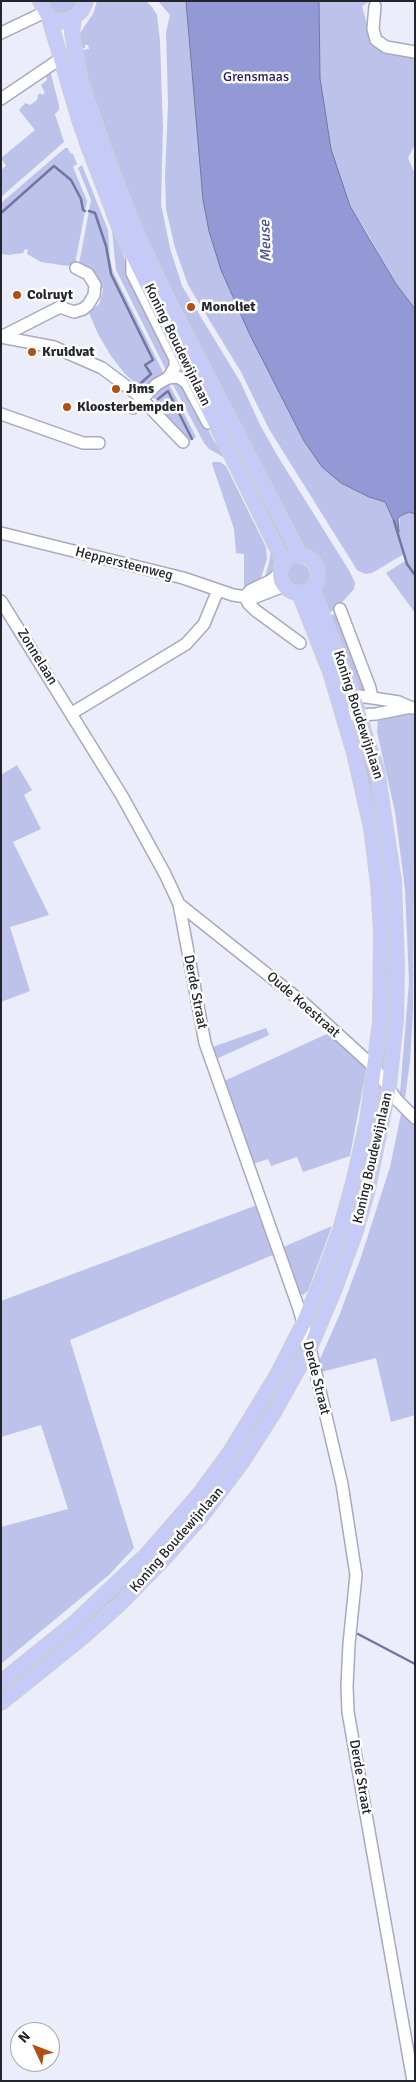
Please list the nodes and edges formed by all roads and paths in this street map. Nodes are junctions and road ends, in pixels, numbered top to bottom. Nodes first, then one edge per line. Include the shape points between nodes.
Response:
1 (86, 1) edge
2 (375, 6) dead end
3 (43, 12) edge
4 (74, 18) junction
5 (1, 33) edge
6 (368, 43) dead end
7 (386, 47) junction
8 (415, 52) edge
9 (60, 59) junction
10 (1, 99) edge
11 (133, 261) junction
12 (151, 262) junction
13 (76, 268) dead end
14 (1, 337) edge
15 (175, 359) junction
16 (168, 378) junction
17 (188, 384) junction
18 (145, 396) junction
19 (133, 408) dead end
20 (1, 414) edge
21 (182, 442) dead end
22 (99, 443) dead end
23 (231, 454) junction
24 (1, 533) edge
25 (300, 555) junction
26 (282, 574) junction
27 (312, 587) junction
28 (218, 590) junction
29 (299, 593) junction
30 (245, 596) junction
31 (1, 601) edge
32 (340, 610) dead end
33 (300, 643) dead end
34 (354, 695) junction
35 (372, 698) junction
36 (413, 708) edge
37 (72, 713) junction
38 (344, 714) junction
39 (359, 716) junction
40 (178, 904) junction
41 (375, 1068) junction
42 (389, 1086) junction
43 (415, 1118) edge
44 (303, 1324) junction
45 (310, 1348) junction
46 (1, 1682) edge
47 (1, 1703) edge
48 (413, 2081) edge

1 - 4 main road
2 - 7 street via 373,33 376,40
3 - 4 main road via 60,22
3 - 5 street
3 - 9 main road, Koning Boudewijnlaan
4 - 12 main road, Koning Boudewijnlaan via 72,33 76,57 92,117 120,193
6 - 7 street via 378,49
7 - 8 street
9 - 10 street
9 - 11 main road, Koning Boudewijnlaan via 106,195
11 - 12 street, Koning Boudewijnlaan via 143,259
11 - 15 street via 132,273
11 - 23 main road, Koning Boudewijnlaan
12 - 25 main road, Koning Boudewijnlaan
13 - 14 street via 88,274 95,285 93,298 86,307 70,312 60,307
14 - 18 street via 48,345 83,358
15 - 16 street via 175,367
15 - 17 street
16 - 17 street via 181,378
16 - 18 street
17 - 23 street via 217,441
18 - 19 street
18 - 21 street
20 - 22 street via 82,443
23 - 26 main road, Koning Boudewijnlaan
24 - 28 street, Heppersteenweg via 183,578
25 - 26 main road via 294,556
25 - 27 main road via 310,559 316,567 317,578
26 - 29 main road via 293,592
26 - 30 street
27 - 29 main road
27 - 34 main road, Koning Boudewijnlaan
28 - 30 street, Heppersteenweg
28 - 37 street via 204,624 186,644
29 - 38 main road, Koning Boudewijnlaan
30 - 33 street via 255,610
31 - 37 street, Zonnelaan
32 - 35 street
34 - 35 street
34 - 39 main road, Koning Boudewijnlaan
35 - 36 street via 399,702
36 - 39 street
37 - 40 street, Derde Straat via 166,874
38 - 39 street
38 - 41 main road, Koning Boudewijnlaan via 363,789 378,884 381,981
39 - 42 main road, Koning Boudewijnlaan via 377,769 394,882 396,1020
40 - 41 street, Oude Koestraat via 306,1005
40 - 44 street, Derde Straat via 205,1043
41 - 42 street, Oude Koestraat
41 - 44 main road, Koning Boudewijnlaan via 350,1196
42 - 43 street, Oude Koestraat
42 - 45 main road, Koning Boudewijnlaan via 378,1147 356,1231
44 - 45 street, Derde Straat
44 - 46 main road, Koning Boudewijnlaan via 256,1413 174,1524 110,1592
45 - 47 main road, Koning Boudewijnlaan via 243,1461 189,1531 83,1637
45 - 48 street, Derde Straat via 342,1484 356,1575 348,1644 348,1712

